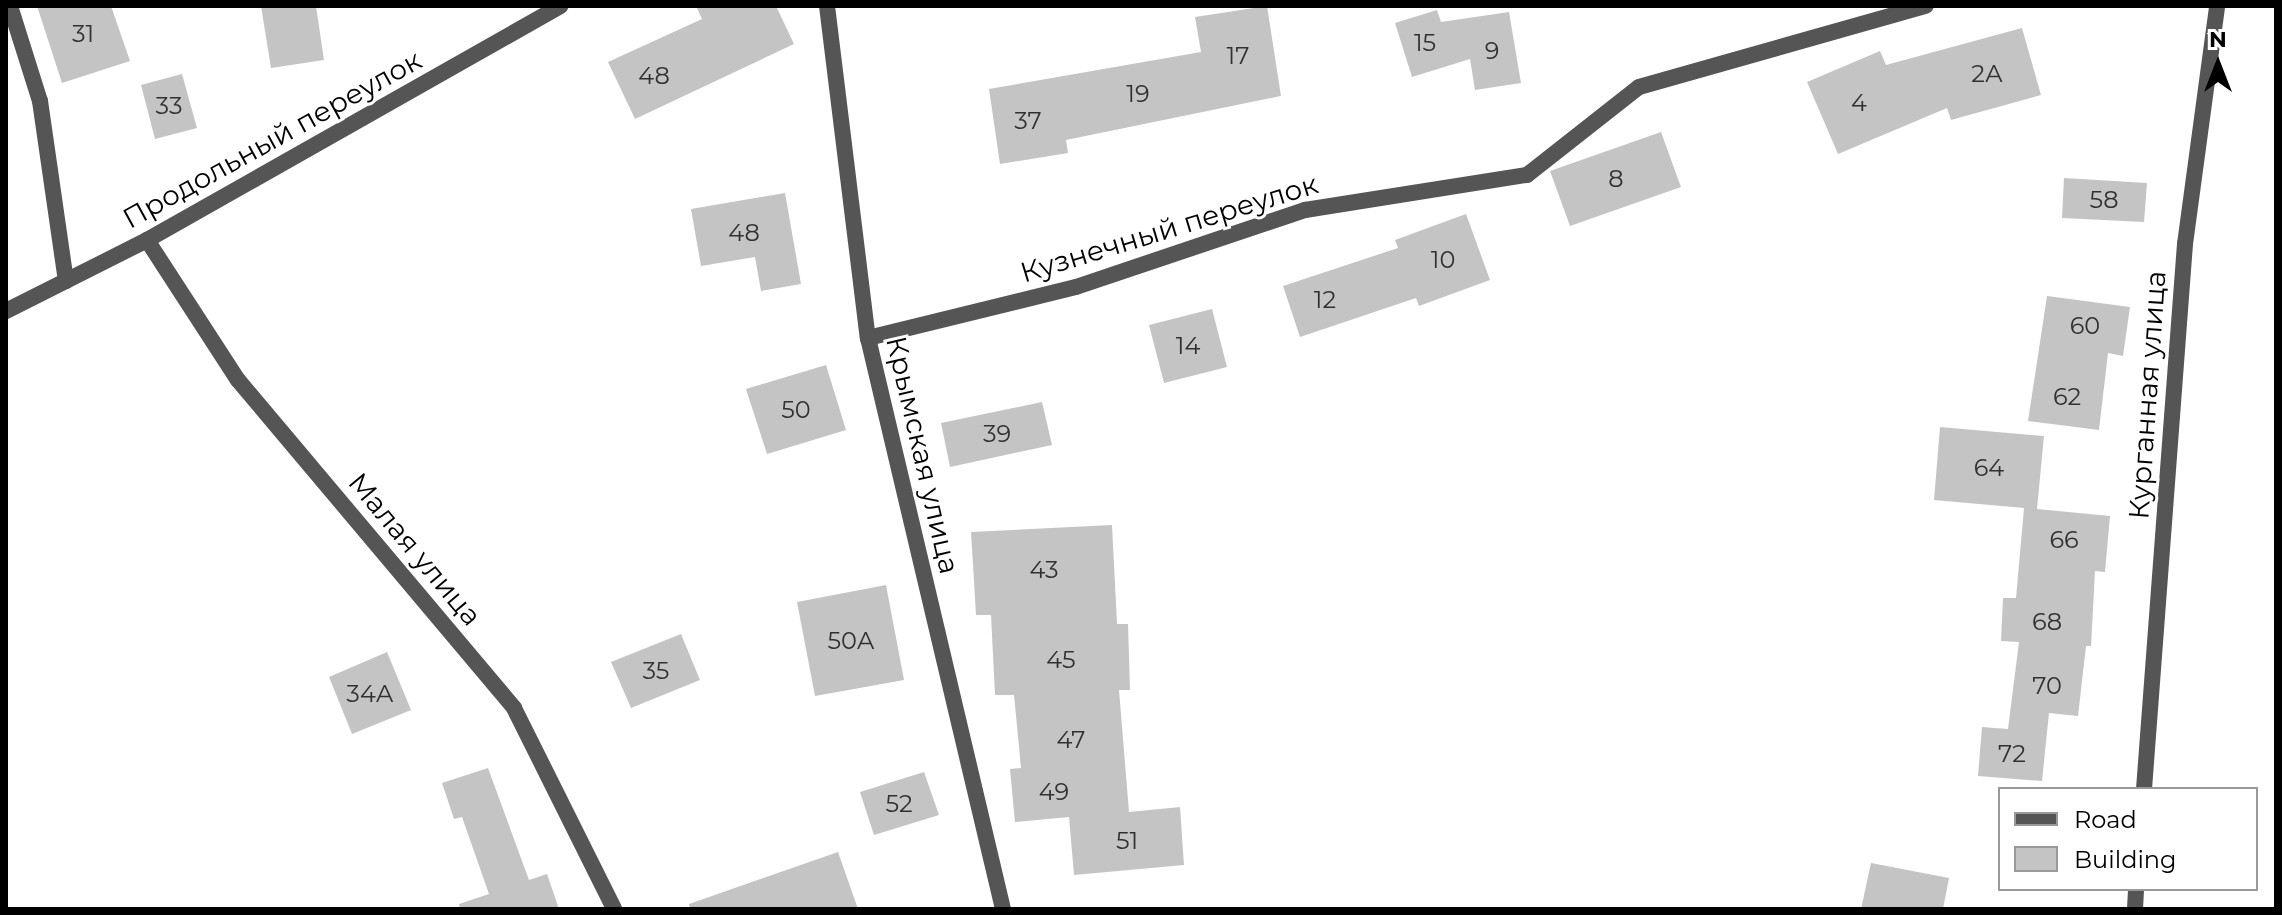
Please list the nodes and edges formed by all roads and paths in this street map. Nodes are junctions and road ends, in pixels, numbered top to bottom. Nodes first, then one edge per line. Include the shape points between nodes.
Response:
1 (10, 6) edge
2 (560, 6) edge
3 (827, 6) edge
4 (1926, 6) edge
5 (2217, 6) edge
6 (147, 240) junction
7 (66, 281) junction
8 (6, 311) edge
9 (868, 338) junction
10 (2144, 787) edge
11 (614, 909) edge
12 (1003, 909) edge

1 - 7 street via 40,101
2 - 6 street, Продольный переулок
3 - 9 street, Крымская улица
4 - 9 street, Кузнечный переулок via 1639,87 1527,175 1305,210 1076,287
5 - 10 street, Курганная улица via 2185,244
6 - 7 street, Продольный переулок
6 - 11 street, Малая улица via 238,380 514,708
7 - 8 street, Продольный переулок
9 - 12 street, Крымская улица

